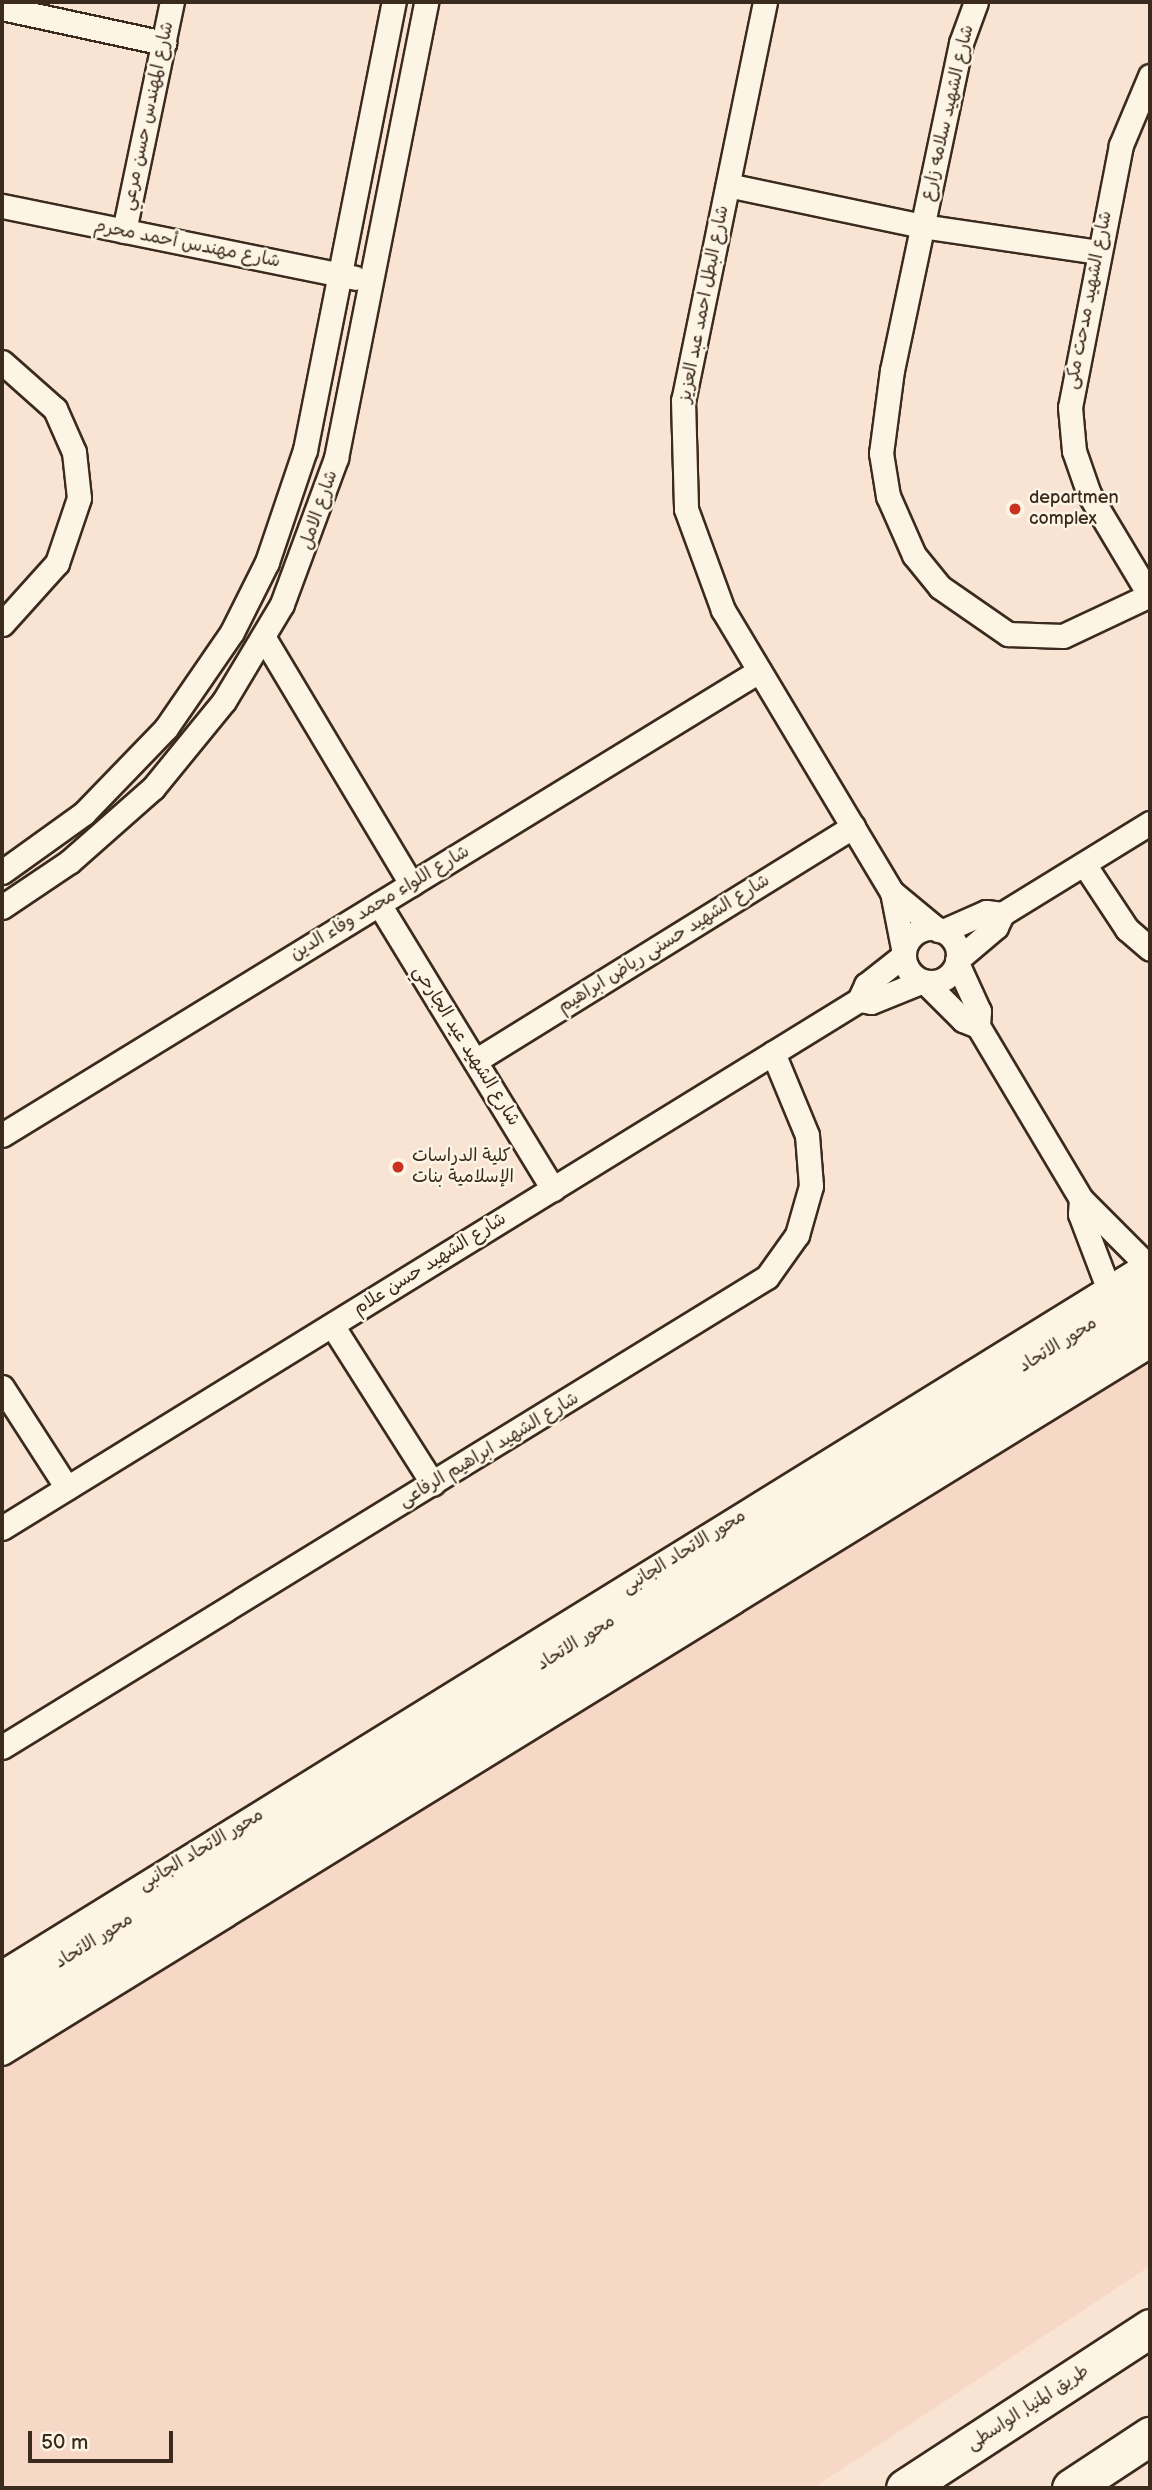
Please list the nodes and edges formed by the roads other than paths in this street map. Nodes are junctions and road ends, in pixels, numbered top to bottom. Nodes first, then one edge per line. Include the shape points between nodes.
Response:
1 (172, 2) edge
2 (394, 2) edge
3 (426, 2) edge
4 (765, 2) edge
5 (976, 2) edge
6 (2, 8) edge
7 (163, 43) junction
8 (1150, 76) edge
9 (728, 185) junction
10 (2, 206) edge
11 (922, 226) junction
12 (124, 231) junction
13 (1098, 252) junction
14 (341, 275) junction
15 (372, 281) junction
16 (2, 362) edge
17 (1150, 595) edge
18 (2, 624) edge
19 (264, 638) junction
20 (759, 671) junction
21 (1150, 823) edge
22 (853, 827) junction
23 (1084, 864) junction
24 (2, 872) edge
25 (411, 884) junction
26 (892, 892) junction
27 (379, 904) junction
28 (2, 907) edge
29 (1002, 914) junction
30 (940, 931) junction
31 (1150, 949) edge
32 (904, 954) junction
33 (957, 961) junction
34 (924, 981) junction
35 (859, 1000) junction
36 (978, 1026) junction
37 (773, 1054) junction
38 (475, 1062) junction
39 (2, 1135) edge
40 (553, 1189) junction
41 (1081, 1199) junction
42 (1150, 1270) edge
43 (1131, 1318) edge
44 (332, 1325) junction
45 (2, 1387) edge
46 (433, 1484) junction
47 (67, 1488) junction
48 (2, 1528) edge
49 (2, 1747) edge
50 (2, 1972) edge
51 (2, 1997) edge
52 (2, 2027) edge
53 (2, 2053) edge
54 (1150, 2328) edge
55 (1150, 2436) edge
56 (905, 2488) edge
57 (1071, 2488) edge

1 - 7 street, شارع المهندس حسن مرعي
2 - 14 street, شارع الامل
3 - 15 street, شارع الامل
4 - 9 street, شارع البطل احمد عبد العزيز
5 - 11 street, شارع الشهيد سلامه زارع
6 - 7 street
7 - 12 street, شارع المهندس حسن مرعي
8 - 13 street, شارع الشهيد مدحت مكى via 1121,145
9 - 11 street
9 - 20 street, شارع البطل احمد عبد العزيز via 683,400 682,473 707,578
10 - 12 street, شارع مهندس أحمد محرم
11 - 13 street
11 - 17 street, شارع الشهيد سلامه زارع via 881,453 892,506 914,555 972,614 1027,638 1080,631
12 - 14 street, شارع مهندس أحمد محرم
13 - 17 street, شارع الشهيد مدحت مكى via 1071,387 1071,429 1089,494
14 - 15 street, شارع مهندس أحمد محرم
14 - 24 street, شارع الامل via 294,488 232,632 140,758 54,838
15 - 19 street, شارع الامل via 326,496
16 - 18 street via 55,410 74,452 79,498 57,563
19 - 25 street
19 - 28 street, شارع الامل via 209,721 153,788 78,855
20 - 22 street, شارع البطل احمد عبد العزيز
20 - 25 street, شارع اللواء محمد وفاء الدين
21 - 23 street
22 - 26 street, شارع البطل احمد عبد العزيز
22 - 38 street, شارع الشهيد حسنى رياض ابراهيم
23 - 29 street
23 - 31 street via 1127,929
25 - 27 street, شارع اللواء محمد وفاء الدين
26 - 30 street, شارع البطل احمد عبد العزيز
26 - 32 street, شارع البطل احمد عبد العزيز
27 - 38 street, شارع الشهيد عيد الجارحي
27 - 39 street, شارع اللواء محمد وفاء الدين
29 - 30 street via 986,912
29 - 33 street via 996,927
30 - 32 street via 916,934
30 - 33 street via 956,946
32 - 34 street via 911,973
32 - 35 street, شارع الشهيد حسن علام via 866,985
33 - 34 street via 945,978
33 - 36 street via 979,1011
34 - 35 street, شارع الشهيد حسن علام via 874,1001
34 - 36 street via 963,1020
35 - 37 street, شارع الشهيد حسن علام
36 - 41 street
37 - 40 street, شارع الشهيد حسن علام
37 - 46 street, شارع الشهيد ابراهيم الرفاعى via 811,1160 806,1211 784,1258 747,1293
38 - 40 street, شارع الشهيد عيد الجارحي
40 - 44 street, شارع الشهيد حسن علام
41 - 42 street
41 - 43 street via 1080,1214
42 - 43 street, محور الاتحاد
43 - 50 street, محور الاتحاد الجانبى
43 - 51 street, محور الاتحاد
43 - 52 street, محور الاتحاد
43 - 53 street
44 - 46 street
44 - 47 street, شارع الشهيد حسن علام
45 - 47 street
46 - 49 street, شارع الشهيد ابراهيم الرفاعى
47 - 48 street, شارع الشهيد حسن علام
54 - 56 main road, طريق المنيا, الواسطى
55 - 57 main road

